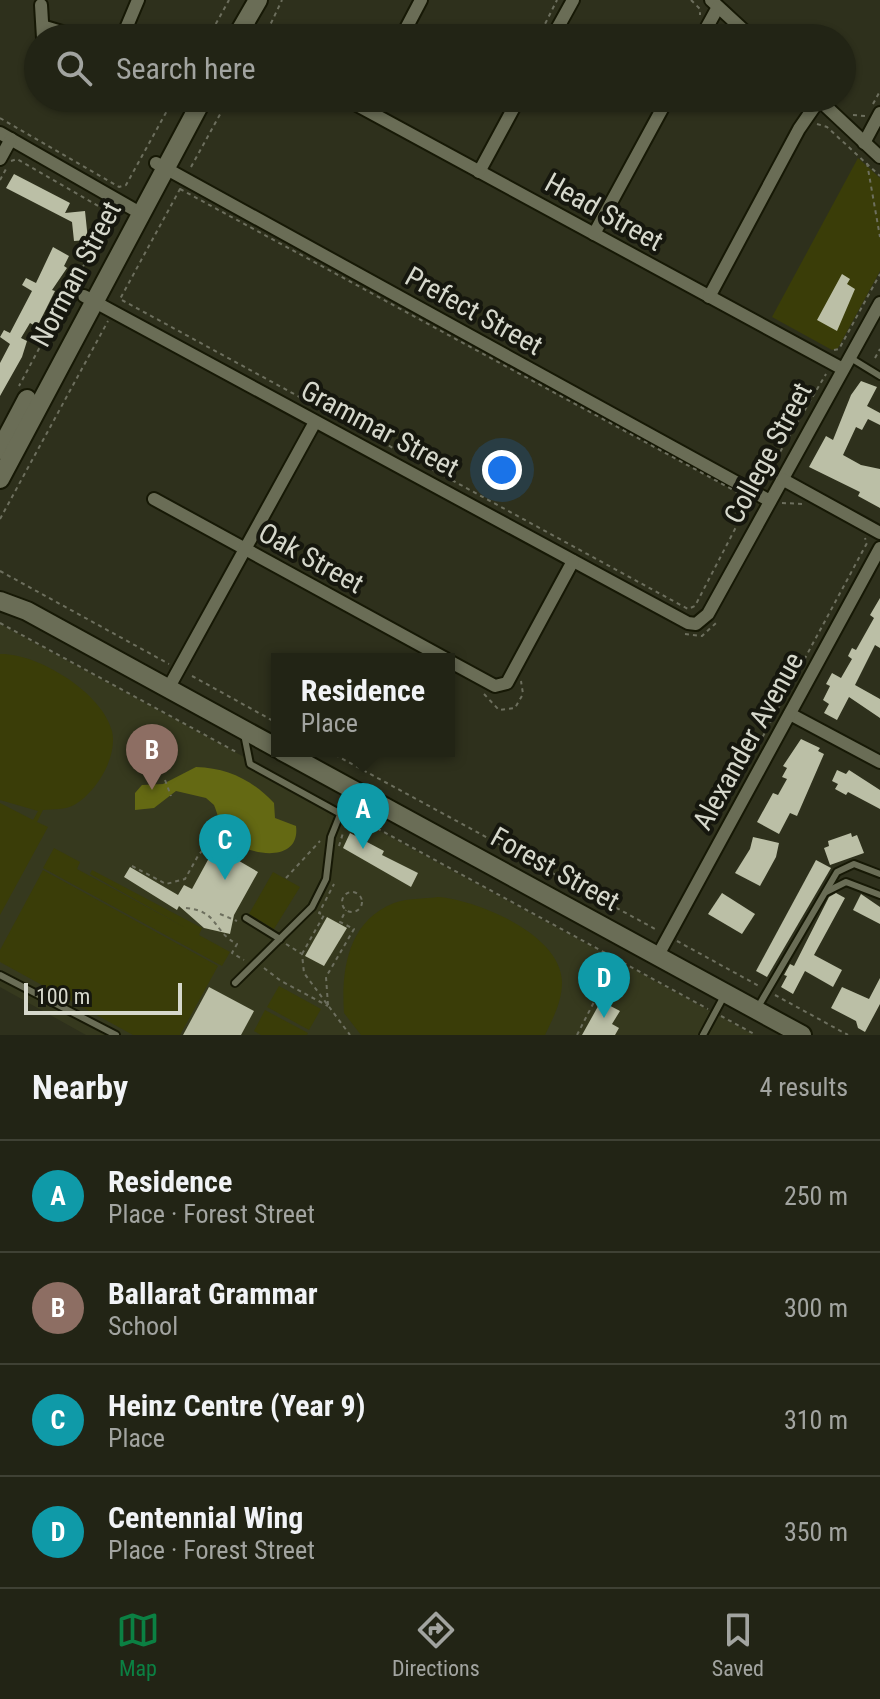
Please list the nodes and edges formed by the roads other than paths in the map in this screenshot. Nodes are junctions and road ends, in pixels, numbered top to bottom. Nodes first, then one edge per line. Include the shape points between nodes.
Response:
1 (138, 0) edge
2 (245, 0) edge
3 (258, 0) edge
4 (421, 0) edge
5 (573, 0) edge
6 (714, 3) edge
7 (41, 5) dead end
8 (43, 24) edge
9 (128, 24) edge
10 (232, 24) edge
11 (237, 24) edge
12 (408, 24) edge
13 (560, 24) edge
14 (710, 24) edge
15 (737, 24) edge
16 (185, 112) edge
17 (194, 112) edge
18 (380, 112) edge
19 (511, 112) edge
20 (660, 112) edge
21 (810, 112) edge
22 (832, 112) edge
23 (880, 113) edge
24 (5, 136) edge
25 (864, 143) junction
26 (880, 157) edge
27 (0, 159) edge
28 (160, 165) junction
29 (479, 172) junction
30 (136, 211) junction
31 (594, 234) junction
32 (709, 297) junction
33 (88, 298) junction
34 (880, 303) edge
35 (844, 353) junction
36 (841, 368) junction
37 (880, 376) edge
38 (320, 417) junction
39 (0, 450) edge
40 (0, 479) edge
41 (782, 479) junction
42 (154, 499) dead end
43 (770, 501) junction
44 (880, 533) edge
45 (880, 548) edge
46 (244, 549) junction
47 (573, 561) junction
48 (0, 590) edge
49 (0, 601) edge
50 (27, 611) junction
51 (696, 624) joint
52 (434, 653) edge
53 (455, 665) edge
54 (169, 687) junction
55 (790, 714) junction
56 (243, 730) junction
57 (271, 745) edge
58 (293, 757) edge
59 (880, 762) edge
60 (351, 789) junction
61 (340, 811) junction
62 (880, 874) edge
63 (823, 895) junction
64 (880, 895) edge
65 (246, 918) road end
66 (280, 939) junction
67 (657, 957) junction
68 (0, 975) edge
69 (235, 983) dead end
70 (726, 993) junction
71 (757, 1010) junction
72 (116, 1035) edge
73 (703, 1035) edge
74 (802, 1035) edge

1 - 9 street
2 - 10 street
3 - 11 street
4 - 12 street
5 - 13 street
6 - 14 street
6 - 15 street
7 - 8 street
16 - 28 street, Norman Street
17 - 28 street, Norman Street
18 - 29 street, Head Street
19 - 29 street
20 - 31 street
21 - 32 street
22 - 25 street
23 - 25 street
24 - 27 street
24 - 30 street
25 - 26 street
28 - 30 street, Norman Street
28 - 43 street, Prefect Street
29 - 31 street, Head Street
30 - 33 street, Norman Street
31 - 32 street, Head Street
32 - 36 street, Head Street
33 - 38 street, Grammar Street
33 - 39 street, Norman Street
33 - 40 street, Norman Street
34 - 35 street, College Street
35 - 36 street, College Street
35 - 37 lane
36 - 41 street, College Street
38 - 46 street
38 - 47 street, Grammar Street
41 - 43 street, College Street
41 - 44 street
42 - 46 street, Oak Street
43 - 51 street, College Street via 708,614
45 - 55 street, Alexander Avenue
46 - 52 street, Oak Street
46 - 54 street
47 - 51 street, Grammar Street
47 - 53 street, Oak Street via 502,691
48 - 50 street, Forest Street
49 - 50 street, Forest Street
50 - 54 street, Forest Street
54 - 56 street, Forest Street
55 - 59 street
55 - 67 street, Alexander Avenue
56 - 57 street, Forest Street
56 - 61 lane via 250,764
58 - 60 street, Forest Street
60 - 61 lane
60 - 67 street, Forest Street
61 - 66 lane via 325,884 307,913
62 - 63 lane via 864,865 844,866
63 - 64 lane via 846,882
63 - 71 lane
65 - 66 lane
66 - 69 lane
67 - 70 street, Forest Street
68 - 72 lane
70 - 71 street, Forest Street
70 - 73 lane
71 - 74 street, Forest Street

